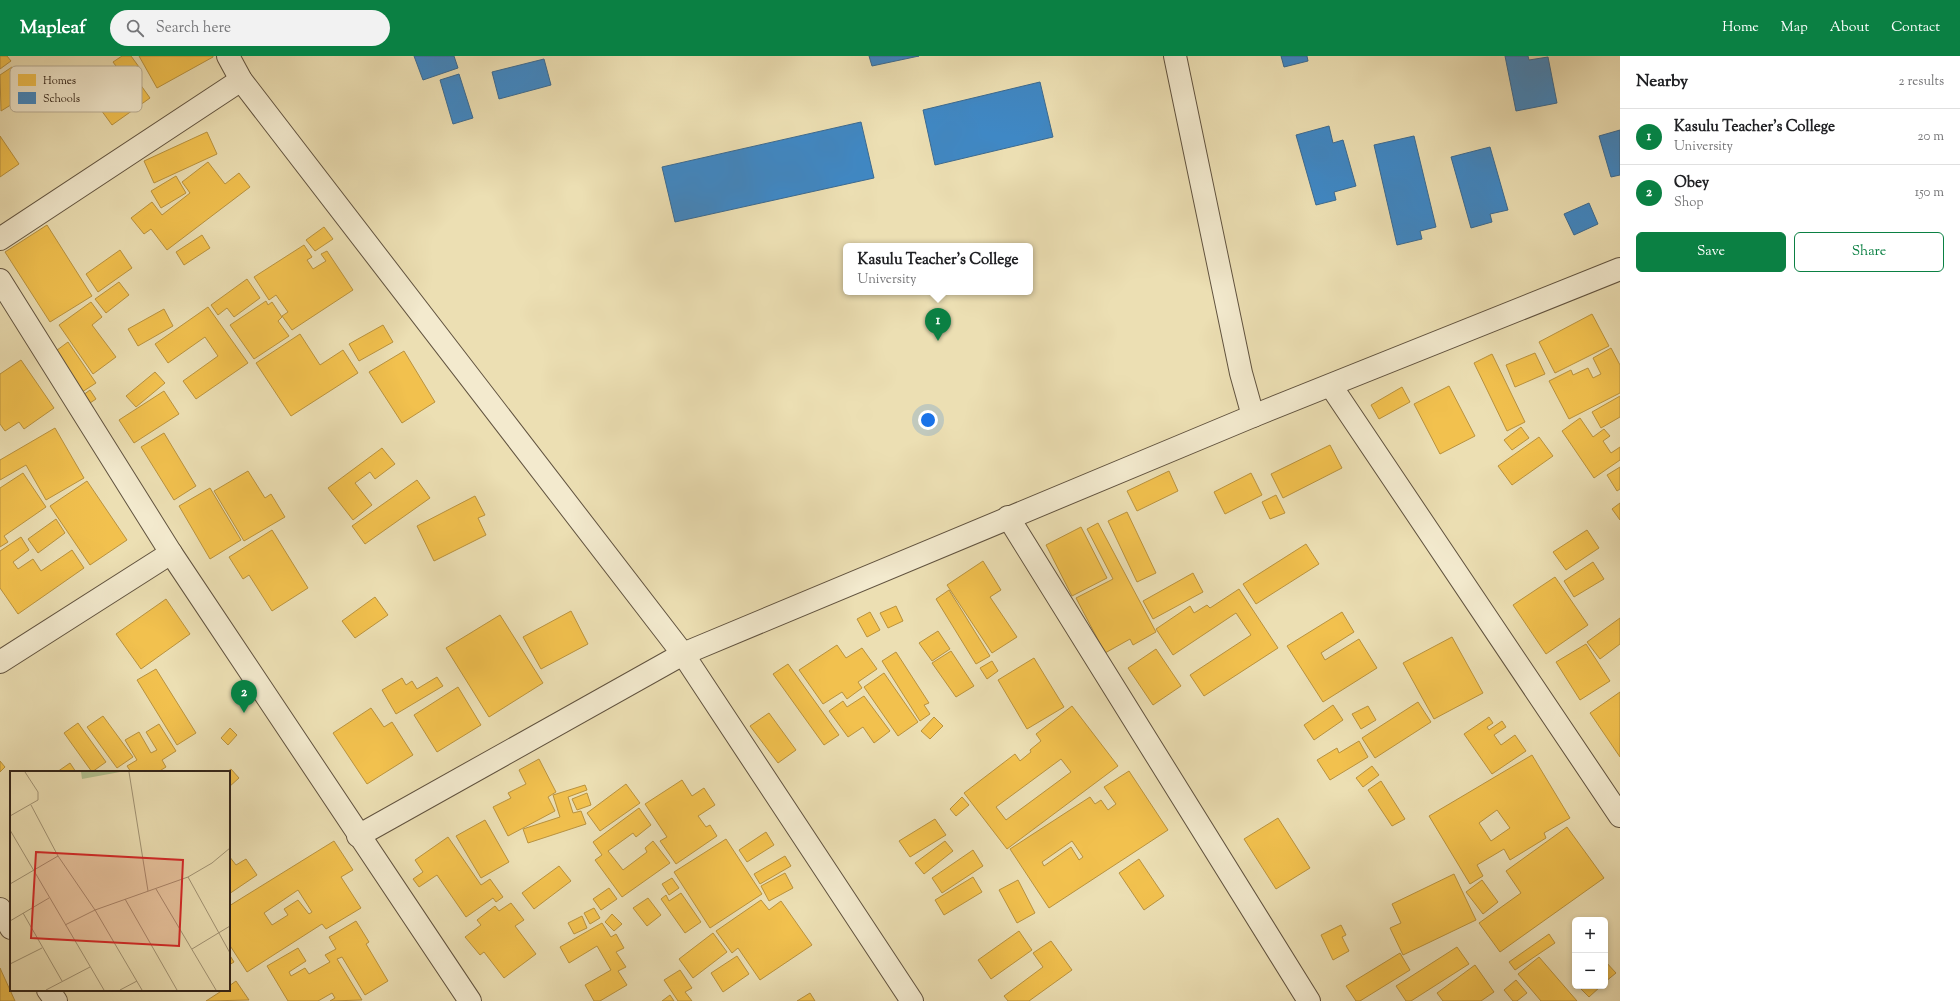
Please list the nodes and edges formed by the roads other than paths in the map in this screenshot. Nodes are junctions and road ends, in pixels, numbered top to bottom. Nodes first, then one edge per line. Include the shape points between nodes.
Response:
1 (228, 56) edge
2 (1175, 56) edge
3 (241, 80) junction
4 (0, 239) edge
5 (1620, 269) edge
6 (0, 280) edge
7 (1331, 386) junction
8 (1253, 416) junction
9 (1008, 517) junction
10 (171, 553) junction
11 (683, 654) junction
12 (0, 662) edge
13 (1620, 816) edge
14 (358, 836) junction
15 (0, 909) edge
16 (10, 926) edge
17 (49, 991) edge
18 (56, 1001) edge
19 (470, 1001) edge
20 (912, 1001) edge
21 (1309, 1001) edge

1 - 3 street
2 - 8 street via 1241,373
3 - 4 street
3 - 11 street
5 - 7 street
6 - 10 street
7 - 8 street
7 - 13 street
8 - 9 street
9 - 11 street
9 - 21 street
10 - 12 street
10 - 14 street
11 - 14 street
11 - 20 street
14 - 19 street
15 - 16 street
17 - 18 street

